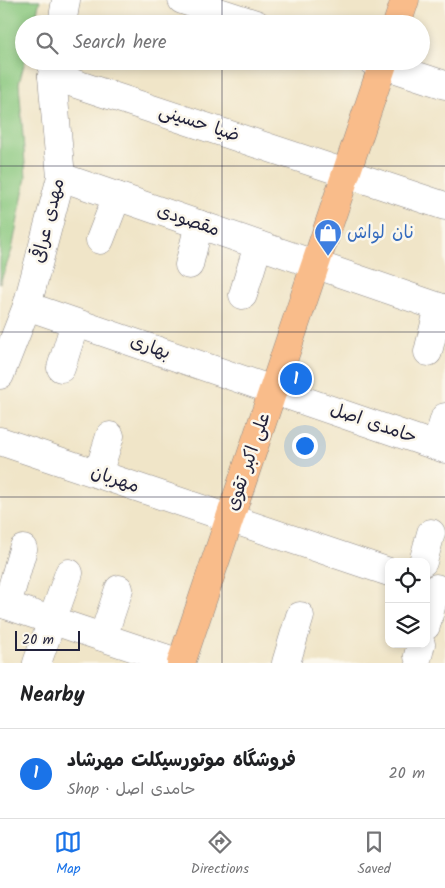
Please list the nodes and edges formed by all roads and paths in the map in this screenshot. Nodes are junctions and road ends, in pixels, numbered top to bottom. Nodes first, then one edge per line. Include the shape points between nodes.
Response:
1 (66, 0) edge
2 (182, 0) edge
3 (405, 0) edge
4 (64, 15) edge
5 (228, 15) edge
6 (400, 15) edge
7 (53, 70) edge
8 (56, 70) edge
9 (378, 70) edge
10 (402, 70) edge
11 (445, 86) edge
12 (347, 173) junction
13 (62, 177) junction
14 (117, 196) junction
15 (445, 206) edge
16 (199, 224) junction
17 (100, 240) dead end
18 (258, 245) junction
19 (189, 265) dead end
20 (316, 265) junction
21 (243, 295) dead end
22 (27, 306) junction
23 (442, 308) edge
24 (75, 323) junction
25 (428, 352) dead end
26 (61, 368) dead end
27 (0, 375) edge
28 (273, 390) junction
29 (445, 417) edge
30 (110, 436) dead end
31 (0, 441) edge
32 (440, 447) edge
33 (98, 474) junction
34 (230, 518) junction
35 (431, 533) dead end
36 (23, 549) dead end
37 (424, 558) edge
38 (385, 571) edge
39 (69, 574) dead end
40 (436, 588) edge
41 (119, 589) dead end
42 (4, 604) edge
43 (430, 611) edge
44 (300, 616) dead end
45 (52, 620) junction
46 (102, 637) junction
47 (37, 663) edge
48 (180, 663) edge
49 (286, 663) edge

1 - 4 street
2 - 5 street
3 - 6 main road
7 - 13 street, مهدی عراقی
8 - 12 street, ضیا حسینی
9 - 12 main road, علی اکبر تقوی
10 - 11 street
12 - 15 street, ضیا حسینی
12 - 20 main road, علی اکبر تقوی
13 - 14 street, مقصودی
13 - 22 street, مهدی عراقی
14 - 16 street, مقصودی
14 - 17 street
16 - 18 street, مقصودی
16 - 19 street
18 - 20 street, مقصودی
18 - 21 street
20 - 23 street, مقصودی
20 - 28 main road, علی اکبر تقوی
22 - 24 street, بهاری
22 - 27 street, مهدی عراقی
23 - 25 street
24 - 26 street
24 - 28 street, بهاری
28 - 32 street, حامدی اصل
28 - 34 main road, علی اکبر تقوی
29 - 32 street
30 - 33 street
31 - 33 street, مهربان
33 - 34 street, مهربان
34 - 38 street, مهربان
34 - 48 main road, علی اکبر تقوی
35 - 37 street
36 - 42 street
39 - 45 street
40 - 43 street
41 - 46 street
42 - 45 street
44 - 49 street
45 - 46 street
45 - 47 street
46 - 48 street

